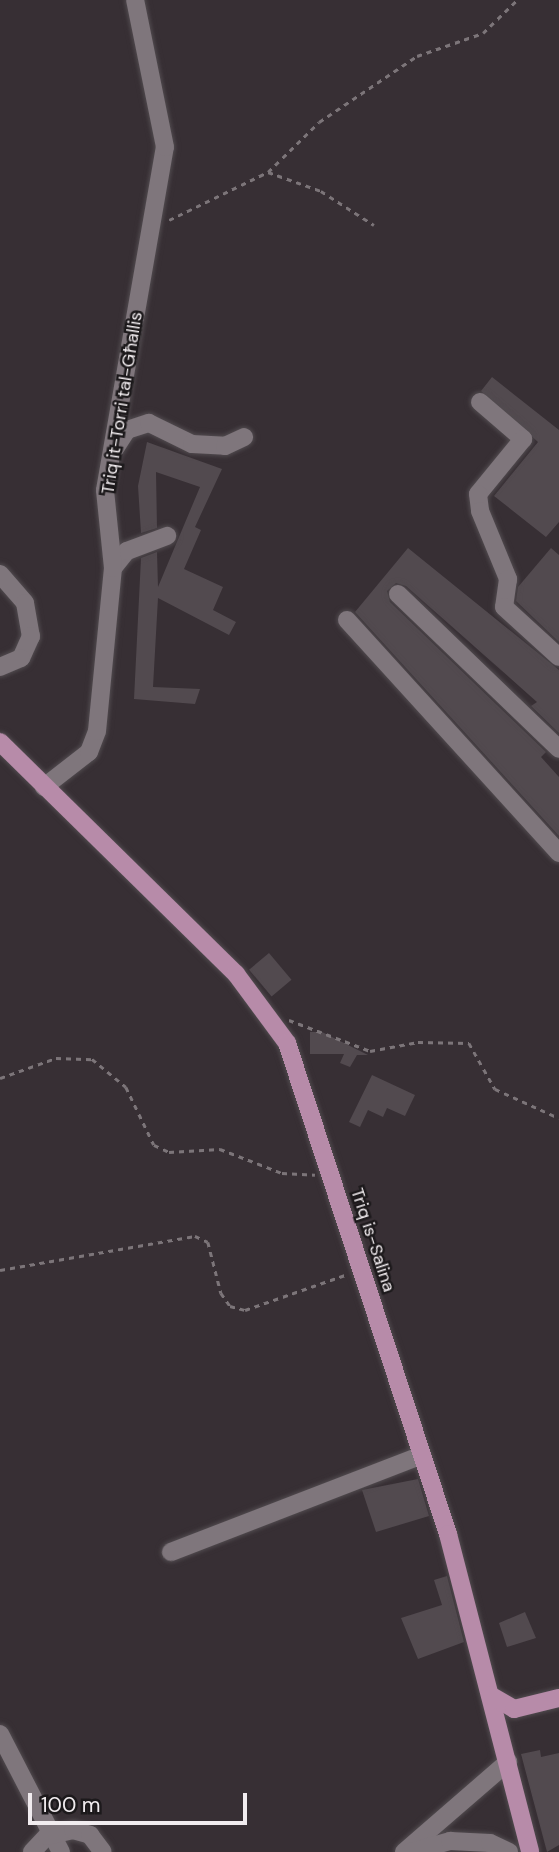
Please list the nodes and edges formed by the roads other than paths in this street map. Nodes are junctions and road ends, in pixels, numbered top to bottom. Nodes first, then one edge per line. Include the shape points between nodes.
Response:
1 (135, 0) edge
2 (480, 402) dead end
3 (244, 437) dead end
4 (110, 456) junction
5 (167, 536) dead end
6 (113, 568) junction
7 (0, 574) edge
8 (398, 594) dead end
9 (347, 620) dead end
10 (559, 657) edge
11 (0, 667) edge
12 (0, 742) edge
13 (559, 749) edge
14 (44, 787) junction
15 (559, 853) edge
16 (422, 1455) junction
17 (171, 1552) dead end
18 (490, 1695) junction
19 (559, 1698) edge
20 (514, 1709) junction
21 (0, 1734) edge
22 (500, 1734) junction
23 (508, 1762) junction
24 (51, 1834) junction
25 (32, 1852) edge
26 (61, 1852) edge
27 (103, 1852) edge
28 (404, 1852) edge
29 (411, 1852) edge
30 (509, 1852) edge
31 (530, 1852) edge

1 - 4 street, Triq it-Torri tal-Għallis via 165,147
2 - 10 street via 523,439 478,494 480,511 508,579 504,607
3 - 4 street via 225,446 192,444 149,423 127,430
4 - 6 street, Triq it-Torri tal-Għallis via 105,490
5 - 6 street via 127,551
6 - 14 street, Triq it-Torri tal-Għallis via 97,731 89,752
7 - 11 street via 25,603 31,636 22,659
8 - 13 street
9 - 15 street
12 - 14 main road, Triq is-Salina
14 - 16 main road, Triq is-Salina via 236,974 276,1025 296,1062
16 - 17 street
16 - 18 main road, Triq is-Salina
18 - 20 main road
18 - 22 main road, Triq is-Salina
19 - 20 main road
20 - 22 main road
21 - 24 street
22 - 23 main road, Triq is-Salina
23 - 28 street
23 - 31 main road, Triq is-Salina
24 - 25 street
24 - 26 street
24 - 27 street via 73,1830 90,1836
29 - 30 street via 450,1841 490,1843

